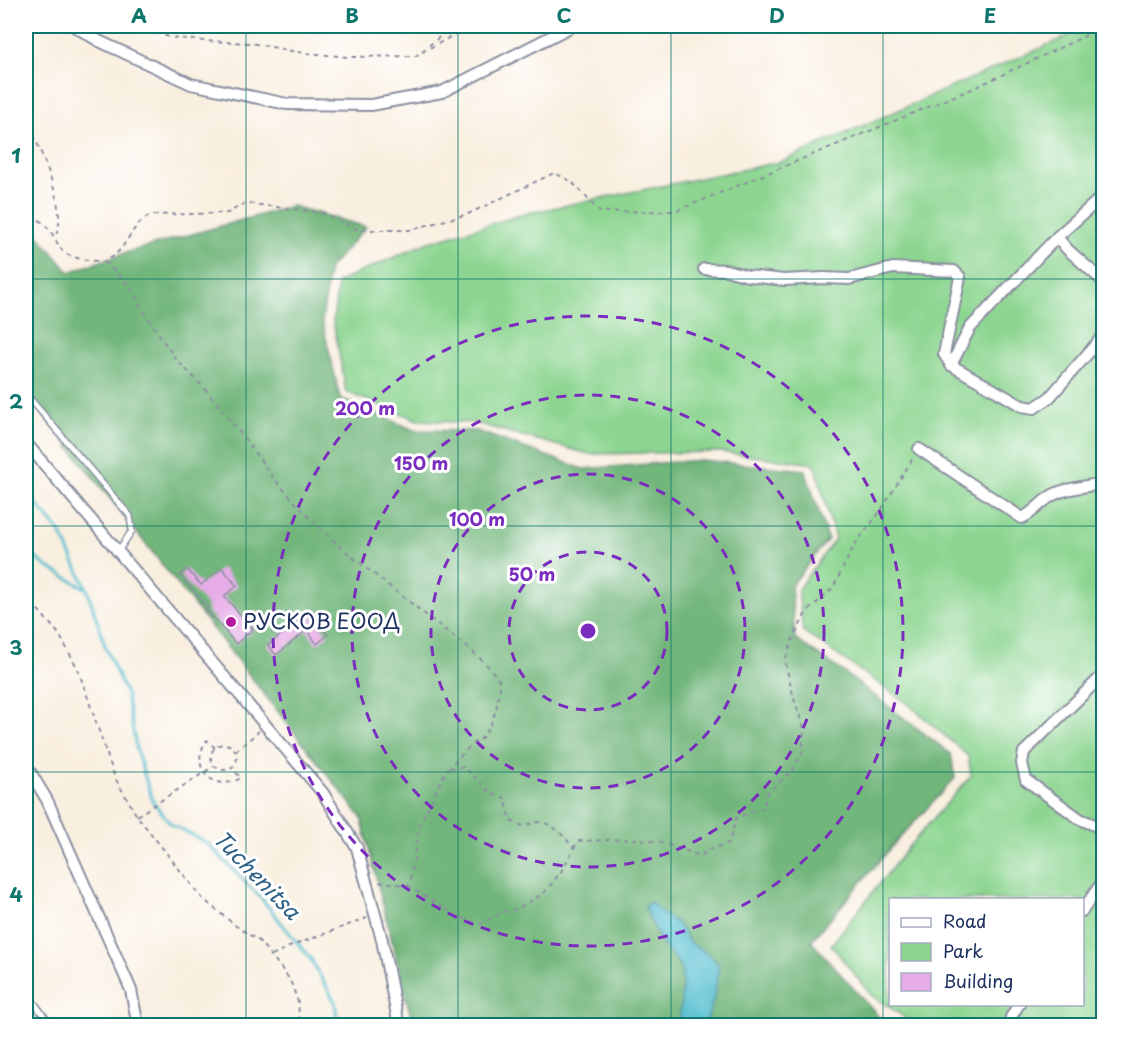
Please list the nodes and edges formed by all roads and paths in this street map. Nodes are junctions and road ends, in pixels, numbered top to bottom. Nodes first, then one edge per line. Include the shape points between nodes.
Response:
1 (74, 26) edge
2 (139, 26) edge
3 (449, 26) edge
4 (465, 26) edge
5 (572, 26) edge
6 (1104, 27) edge
7 (416, 56) junction
8 (26, 118) edge
9 (1104, 195) edge
10 (26, 207) edge
11 (1057, 237) junction
12 (54, 238) junction
13 (105, 262) junction
14 (704, 269) dead end
15 (1104, 282) edge
16 (1104, 334) edge
17 (951, 365) junction
18 (26, 394) edge
19 (26, 442) edge
20 (919, 449) joint
21 (1104, 483) edge
22 (117, 551) junction
23 (26, 596) edge
24 (1104, 674) edge
25 (256, 734) dead end
26 (215, 748) junction
27 (236, 751) junction
28 (26, 765) edge
29 (214, 766) junction
30 (232, 768) junction
31 (448, 768) junction
32 (204, 772) junction
33 (137, 816) junction
34 (1104, 830) edge
35 (574, 848) junction
36 (1104, 880) edge
37 (367, 884) junction
38 (408, 886) junction
39 (1084, 910) edge
40 (375, 915) junction
41 (272, 957) junction
42 (26, 992) edge
43 (1018, 1006) edge
44 (50, 1026) edge
45 (138, 1026) edge
46 (300, 1026) edge
47 (399, 1026) edge
48 (1012, 1026) edge

1 - 5 street via 191,84 287,104 371,105 442,92
2 - 7 path via 168,36 307,53
3 - 7 path
4 - 7 path
6 - 13 path via 974,88 675,211 600,212 571,181 554,173 468,214 408,230 359,230 323,213 245,203 228,213 151,215
8 - 12 path via 57,204 59,222
9 - 11 street
10 - 12 path
11 - 15 street
11 - 17 street via 970,328
12 - 13 path via 66,254
13 - 31 path via 129,285 174,357 205,388 276,481 307,514 351,556 472,651 499,680 490,726
14 - 17 street via 783,280 849,279 893,268 954,271 960,278 944,354
16 - 17 street via 1049,399 1034,408 1022,406
18 - 22 lane via 130,516 132,531
19 - 22 street
20 - 21 street via 1023,518 1058,492
20 - 35 path via 855,544 833,588 806,613 792,641 785,661 804,729 802,753 792,771 767,793 763,808 736,818 729,843 701,856 660,842 637,839 578,841
22 - 37 street via 323,794 357,848
23 - 33 path via 59,634 78,669 115,778
24 - 34 street via 1024,752 1022,762 1026,780 1080,819
25 - 27 path
26 - 27 path via 225,744
26 - 29 path via 211,754
26 - 32 path via 207,740 202,747 200,765
27 - 30 path
28 - 45 street via 47,800 131,990
29 - 30 path via 226,771
29 - 32 path
30 - 32 path via 241,778 233,783 217,782
31 - 35 path via 464,767 492,794 505,798 511,821 523,826 548,824
31 - 38 path via 419,828
32 - 33 path
33 - 41 path via 202,898 259,941
35 - 38 path via 544,892 517,909 480,924 459,917
36 - 39 street
37 - 38 path
37 - 40 street
40 - 41 path via 289,946
40 - 47 street
41 - 46 path via 290,980 298,1002
42 - 44 lane
43 - 48 street via 1011,1017

